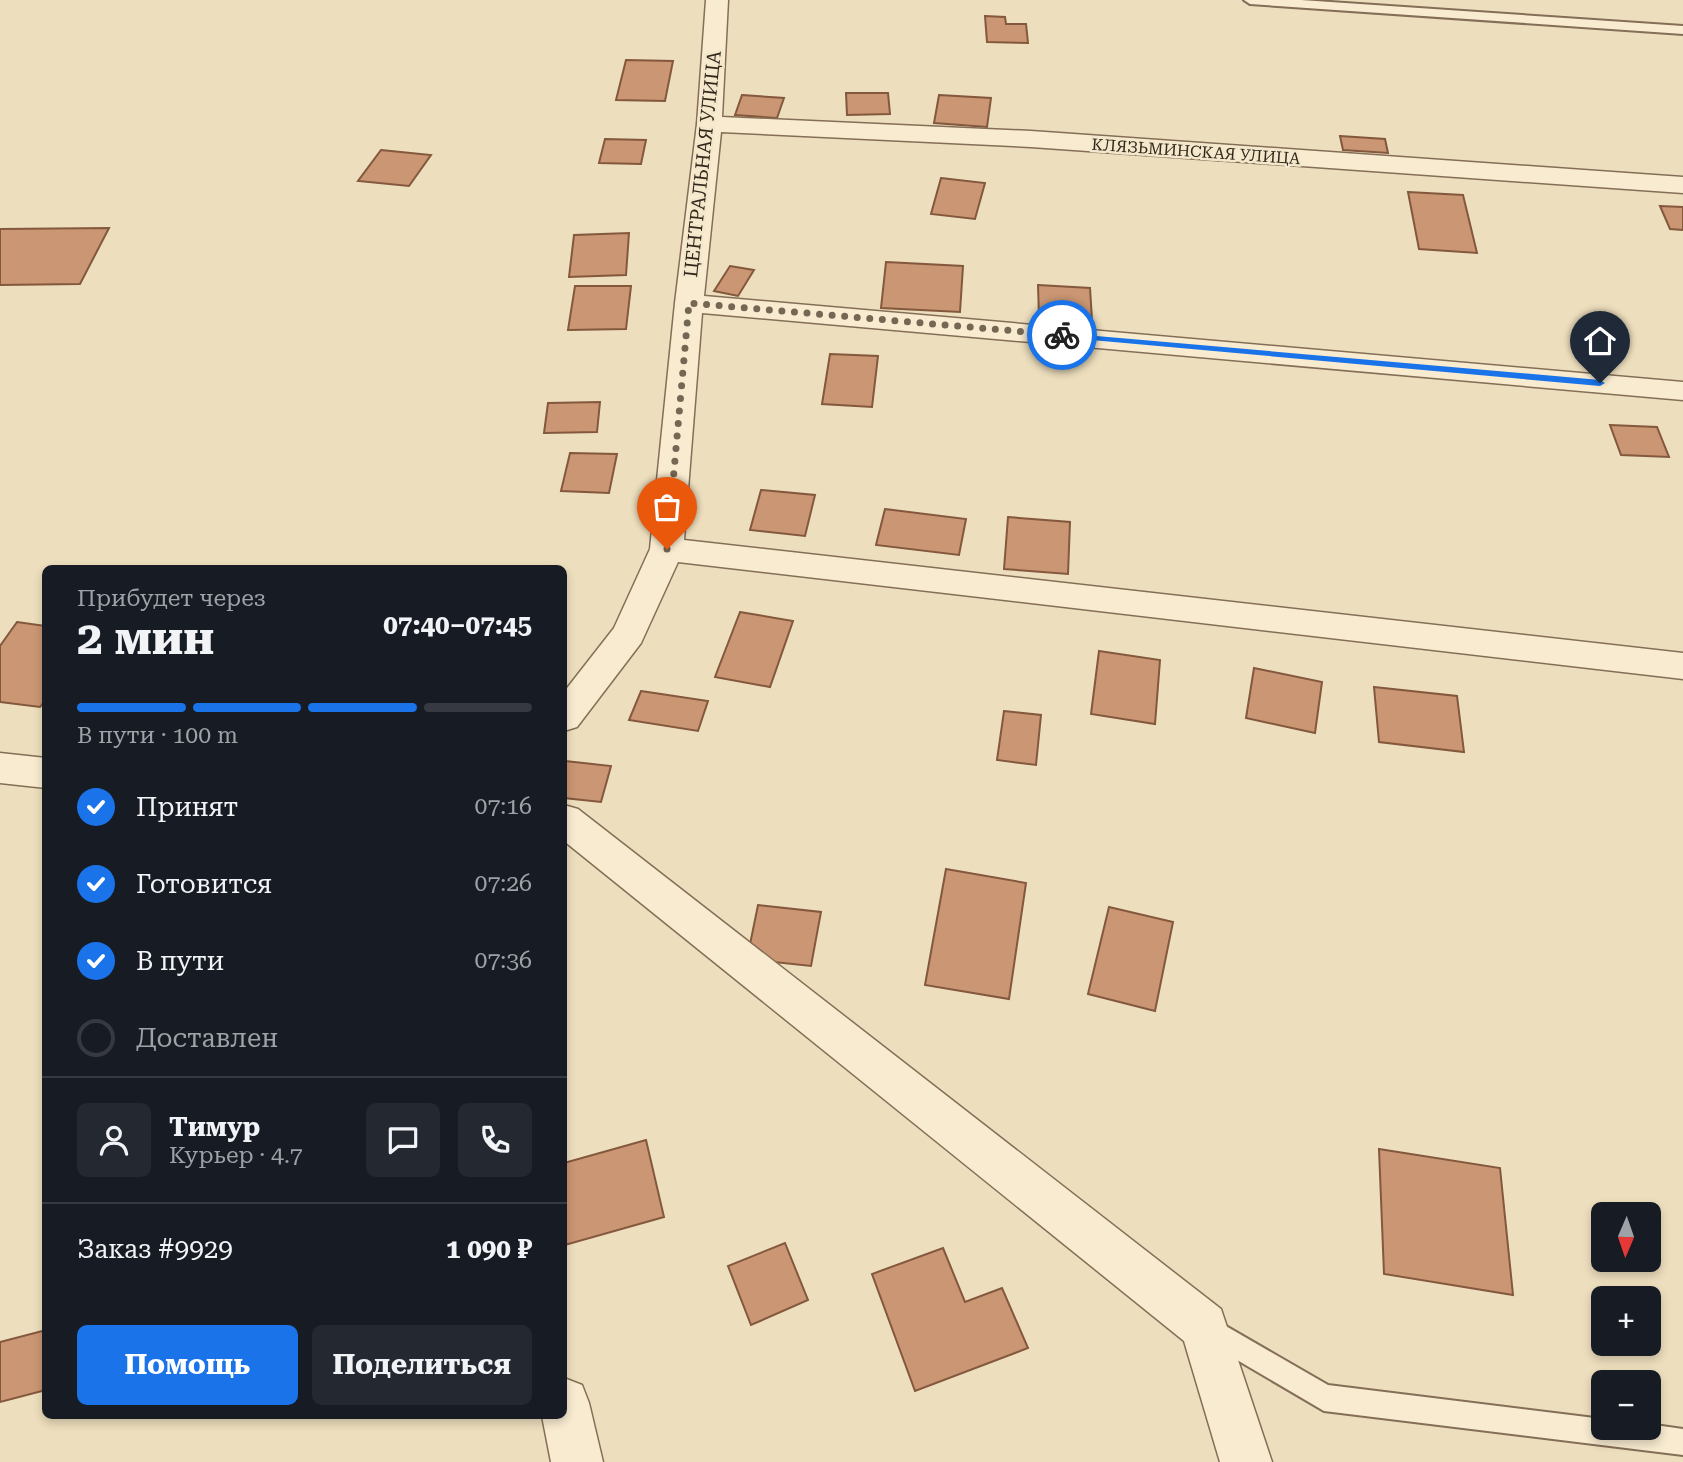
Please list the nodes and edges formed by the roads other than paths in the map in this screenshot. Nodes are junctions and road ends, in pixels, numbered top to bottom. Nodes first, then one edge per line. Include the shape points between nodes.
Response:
1 (717, 0) edge
2 (1250, 0) edge
3 (1683, 30) edge
4 (709, 124) junction
5 (1683, 185) edge
6 (689, 303) junction
7 (1683, 391) edge
8 (667, 549) junction
9 (1683, 666) edge
10 (567, 713) edge
11 (0, 768) edge
12 (42, 773) edge
13 (567, 822) edge
14 (1204, 1326) junction
15 (567, 1417) edge
16 (1683, 1442) edge
17 (577, 1462) edge
18 (1246, 1462) edge

1 - 4 street, ЦЕНТРАЛЬНАЯ УЛИЦА
2 - 3 lane
4 - 5 street, КЛЯЗЬМИНСКАЯ УЛИЦА via 1031,139
4 - 6 street, ЦЕНТРАЛЬНАЯ УЛИЦА
6 - 7 street
6 - 8 street, ЦЕНТРАЛЬНАЯ УЛИЦА
8 - 9 street
8 - 10 street, ЦЕНТРАЛЬНАЯ УЛИЦА via 629,634
11 - 12 street
13 - 14 street
14 - 16 lane via 1324,1398
14 - 18 street
15 - 17 street

